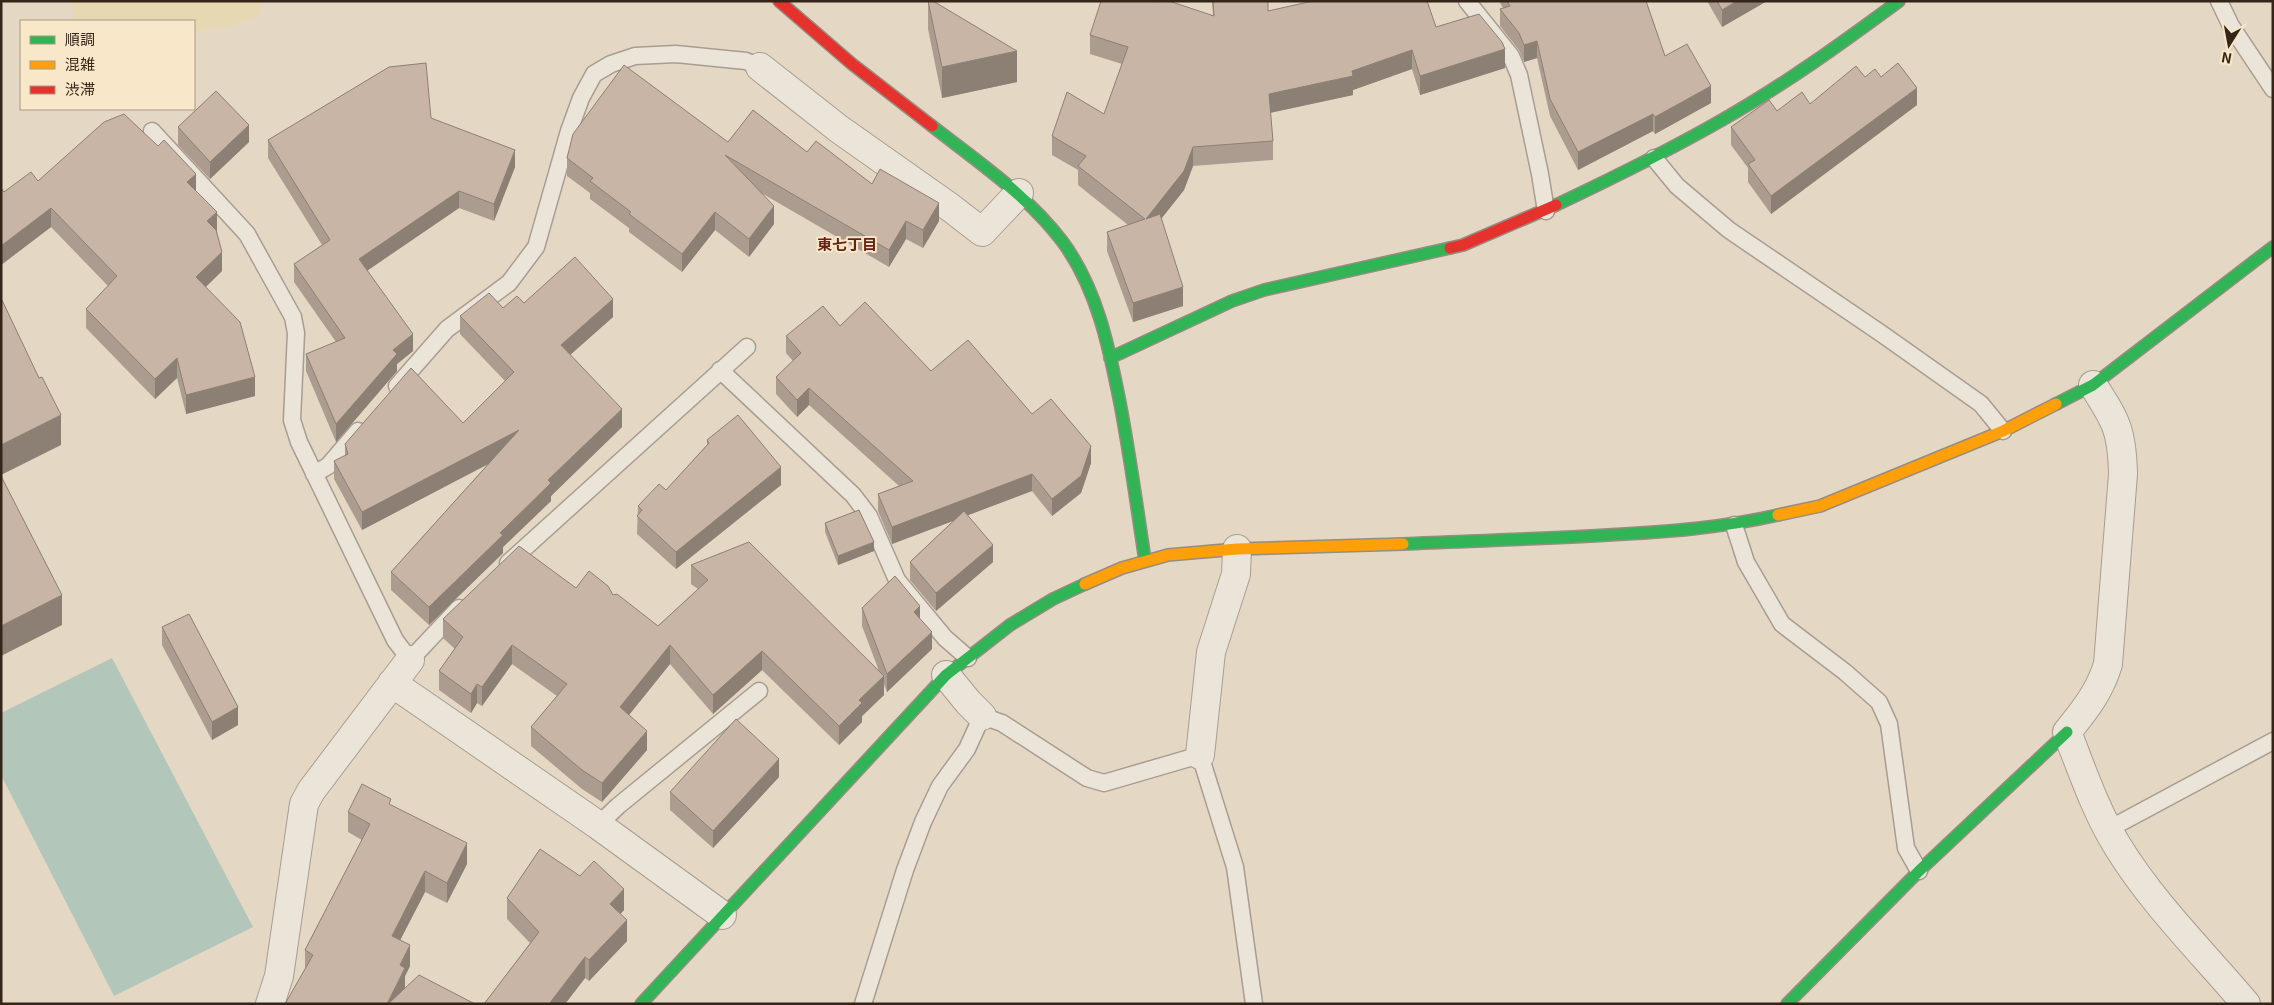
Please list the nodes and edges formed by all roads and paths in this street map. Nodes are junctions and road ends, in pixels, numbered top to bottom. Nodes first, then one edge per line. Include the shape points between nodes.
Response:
1 (779, 1) edge
2 (1467, 1) edge
3 (1899, 1) edge
4 (2219, 1) edge
5 (760, 67) joint
6 (2273, 89) edge
7 (152, 131) dead end
8 (1654, 158) junction
9 (1019, 193) junction
10 (1546, 211) junction
11 (2273, 247) edge
12 (748, 347) dead end
13 (1110, 358) junction
14 (720, 370) junction
15 (2093, 385) junction
16 (384, 400) edge
17 (366, 422) edge
18 (2003, 431) junction
19 (314, 474) junction
20 (1734, 525) junction
21 (1237, 549) junction
22 (1146, 560) junction
23 (497, 572) edge
24 (468, 599) edge
25 (968, 658) junction
26 (410, 660) junction
27 (946, 675) junction
28 (392, 682) junction
29 (759, 691) dead end
30 (982, 716) junction
31 (2067, 732) junction
32 (2273, 741) edge
33 (1200, 755) junction
34 (598, 825) junction
35 (2109, 829) junction
36 (1919, 871) junction
37 (722, 915) junction
38 (642, 1003) edge
39 (270, 1004) edge
40 (863, 1004) edge
41 (1254, 1004) edge
42 (1787, 1004) edge
43 (2246, 1004) edge

1 - 9 street via 852,64
2 - 10 lane via 1511,56 1519,76
3 - 8 street via 1778,86
4 - 6 lane via 2231,26
5 - 9 street via 839,129 982,232
5 - 16 lane via 746,61 676,54 635,56 594,74 569,131 536,247 509,283 446,330
7 - 19 lane via 247,234 293,317 296,334 292,420
8 - 10 street
8 - 18 lane via 1677,186 1728,230 1982,404
9 - 13 street via 1039,212 1073,258 1088,288
10 - 13 street via 1463,246 1264,290
11 - 15 street
12 - 14 lane
13 - 22 street via 1130,453
14 - 23 lane
14 - 25 lane via 853,495 870,516 897,580 945,638
15 - 18 street
15 - 31 street via 2115,419 2123,443 2123,474 2108,664 2090,704
17 - 19 lane via 328,466
18 - 20 street via 1820,506
19 - 26 lane via 395,640
20 - 21 street via 1541,539
20 - 36 lane via 1746,562 1782,624 1879,702 1889,724 1906,848
21 - 22 street
21 - 33 street via 1236,574 1211,652
22 - 25 street via 1097,577 1053,599 1010,625
24 - 26 lane
25 - 27 street
26 - 28 street
27 - 30 street
27 - 37 street
28 - 34 street
28 - 39 street via 304,804 279,976
29 - 34 lane
30 - 33 lane via 1002,723 1087,778 1104,783
30 - 40 lane via 966,749 940,786 923,822
31 - 35 street
31 - 36 street
32 - 35 lane
33 - 41 lane via 1235,867
34 - 37 street
35 - 43 street via 2137,876
36 - 42 street
37 - 38 street

